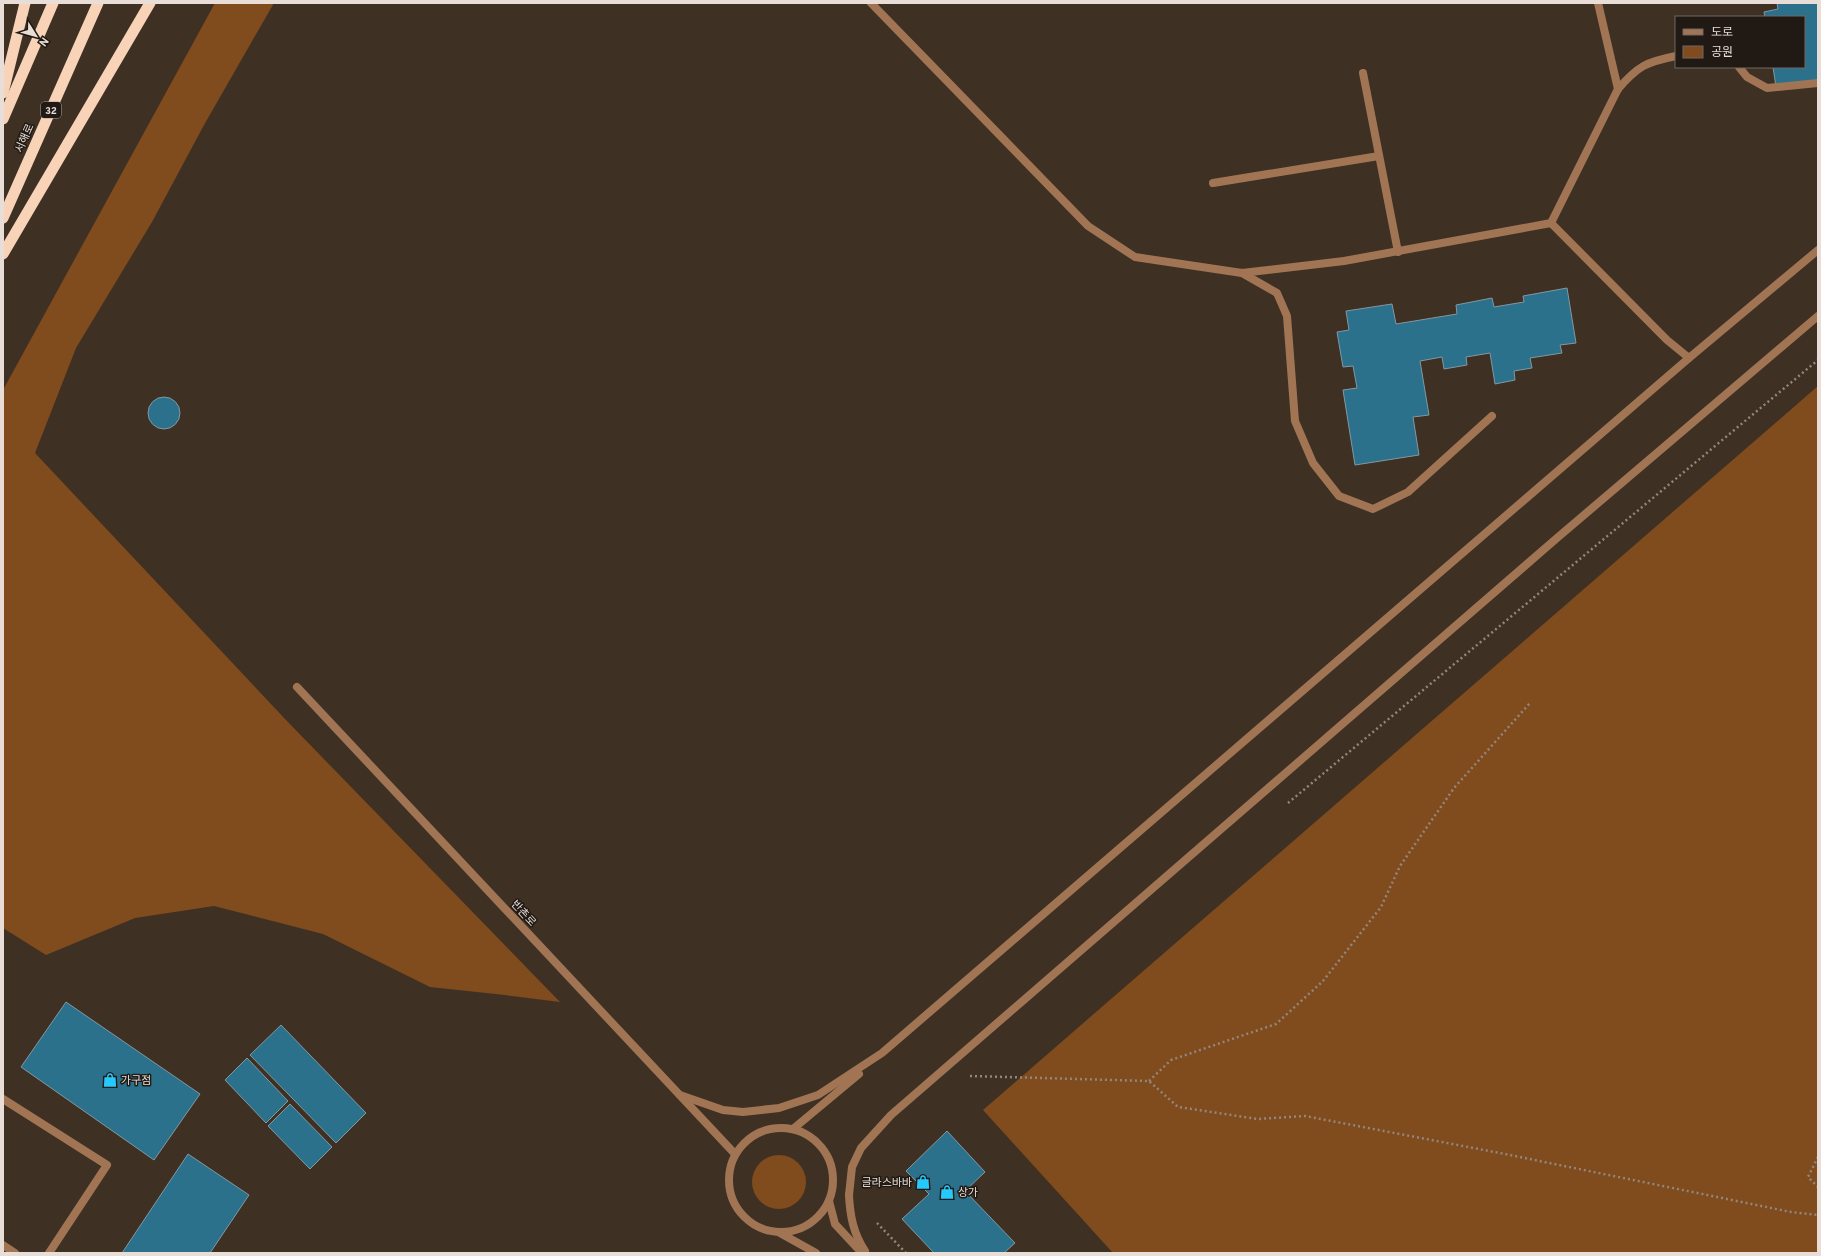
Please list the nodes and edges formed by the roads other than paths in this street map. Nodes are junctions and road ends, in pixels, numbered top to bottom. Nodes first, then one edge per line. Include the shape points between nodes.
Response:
1 (25, 3) edge
2 (53, 3) edge
3 (98, 3) edge
4 (150, 3) edge
5 (871, 3) edge
6 (1598, 3) edge
7 (1675, 56) edge
8 (1740, 68) edge
9 (1363, 73) dead end
10 (1818, 83) edge
11 (1618, 89) junction
12 (3, 93) edge
13 (3, 119) edge
14 (1380, 156) junction
15 (1213, 183) dead end
16 (3, 218) edge
17 (1551, 223) junction
18 (1818, 250) edge
19 (1398, 252) junction
20 (3, 254) edge
21 (1242, 273) junction
22 (1818, 316) edge
23 (1689, 358) junction
24 (1492, 416) dead end
25 (297, 687) dead end
26 (882, 1053) junction
27 (680, 1095) junction
28 (3, 1099) edge
29 (793, 1128) junction
30 (735, 1154) junction
31 (829, 1201) junction
32 (780, 1233) junction
33 (3, 1245) edge
34 (15, 1253) edge
35 (48, 1253) edge
36 (816, 1253) edge
37 (862, 1253) edge
38 (866, 1253) edge

1 - 12 highway
2 - 13 highway
3 - 16 highway, 서해로 / 32
4 - 20 highway
5 - 21 street via 1088,226 1135,257
6 - 11 street
7 - 11 street via 1652,60 1634,71
8 - 10 street via 1747,77 1767,88
9 - 14 street
11 - 17 street
14 - 15 street
14 - 19 street
17 - 19 street
17 - 23 street via 1667,340
18 - 23 street
19 - 21 street
21 - 24 street via 1277,293 1287,316 1295,421 1313,463 1339,496 1374,508 1408,492
22 - 38 street via 1557,538 891,1115 861,1148 852,1167 849,1195 852,1225
23 - 26 street
25 - 27 street, 반촌로
26 - 27 street via 818,1095 779,1108 742,1112 723,1110
26 - 29 street via 827,1102
27 - 30 street, 반촌로
28 - 35 street via 107,1165
29 - 30 street via 777,1127 761,1131 746,1141
29 - 31 street via 808,1135 820,1145 829,1159 833,1188
30 - 32 street via 729,1171 729,1189 735,1206 746,1220 762,1229
31 - 32 street via 821,1214 809,1224 795,1231
31 - 37 street via 835,1224
32 - 36 street
33 - 34 street

